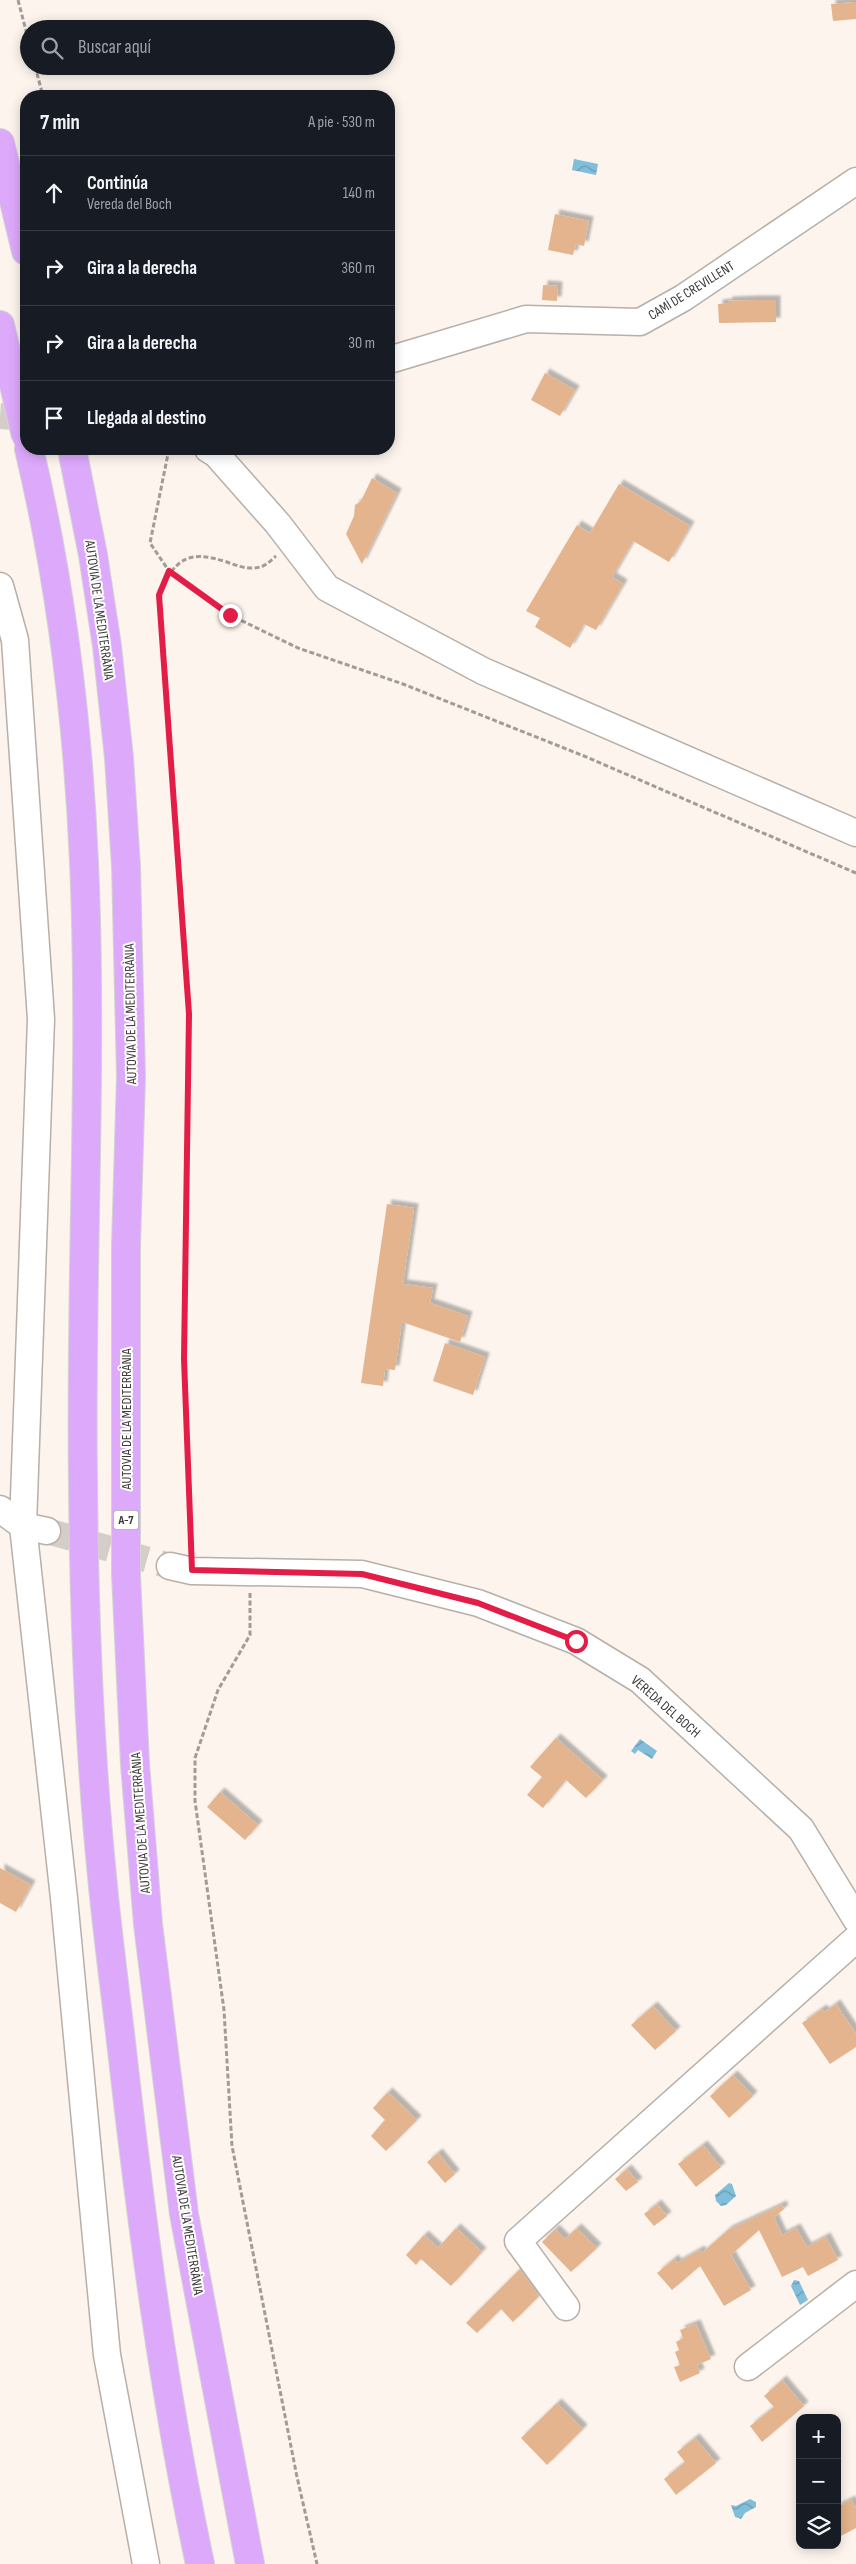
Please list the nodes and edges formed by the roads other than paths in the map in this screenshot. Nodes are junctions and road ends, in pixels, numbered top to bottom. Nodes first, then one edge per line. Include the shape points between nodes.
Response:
1 (0, 143) edge
2 (856, 181) edge
3 (20, 226) edge
4 (0, 325) edge
5 (395, 358) edge
6 (20, 410) edge
7 (30, 455) edge
8 (217, 455) edge
9 (74, 459) edge
10 (0, 586) edge
11 (856, 833) edge
12 (0, 1509) edge
13 (35, 1529) junction
14 (181, 1568) tunnel mouth
15 (856, 1919) edge
16 (856, 1939) edge
17 (856, 2284) edge
18 (566, 2307) dead end
19 (748, 2367) dead end
20 (146, 2564) edge
21 (200, 2564) edge
22 (250, 2564) edge

1 - 3 highway
2 - 5 street, CAMÍ DE CREVILLENT via 683,298 640,322 526,319
4 - 6 highway, bridge
7 - 21 highway via 64,646 84,857 83,1488 90,1708 102,1874 152,2293
8 - 11 street via 326,588 474,666
9 - 22 highway, AUTOVIA DE LA MEDITERRÀNIA / A-7 via 93,555 106,646 119,758 126,866 131,1076 126,1245 126,1575 135,1764 148,1924 184,2214
10 - 13 street via 15,640 41,1019
12 - 13 street
13 - 20 street via 64,1898 107,2355
14 - 15 street, VEREDA DEL BOCH via 362,1574 478,1603 576,1641 640,1680 801,1829
16 - 18 street via 518,2241
17 - 19 street

